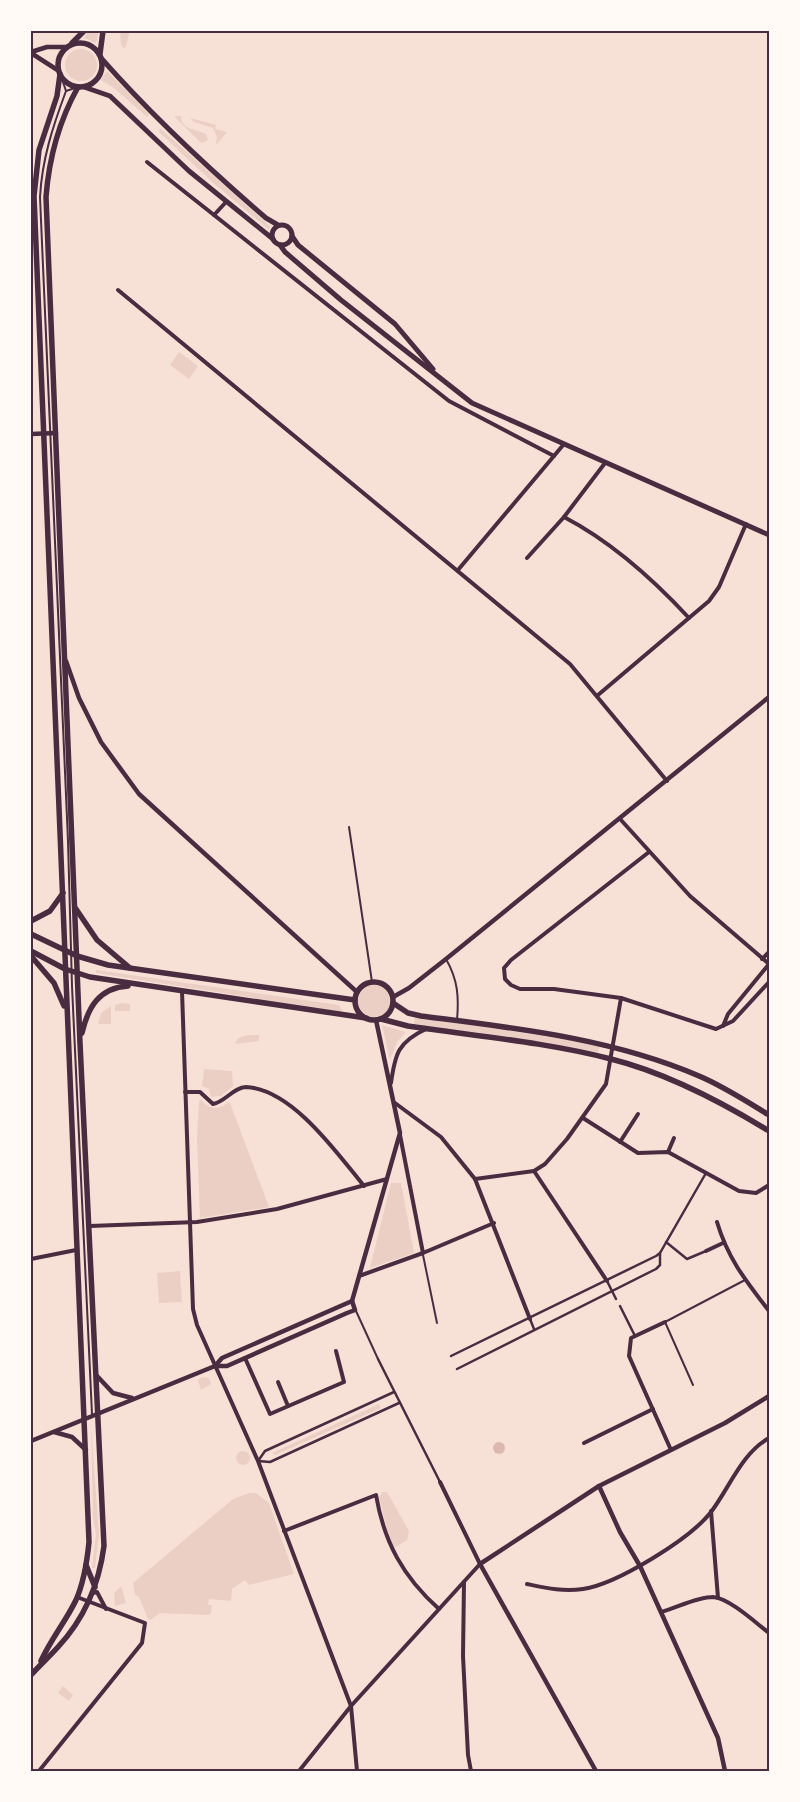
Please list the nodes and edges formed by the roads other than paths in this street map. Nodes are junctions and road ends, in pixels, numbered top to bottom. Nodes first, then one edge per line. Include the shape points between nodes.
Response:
1 (84, 31) edge
2 (103, 31) edge
3 (68, 46) junction
4 (31, 52) edge
5 (100, 56) junction
6 (59, 73) junction
7 (81, 87) junction
8 (66, 91) junction
9 (147, 162) dead end
10 (226, 202) junction
11 (214, 215) junction
12 (278, 225) junction
13 (292, 236) junction
14 (273, 239) junction
15 (280, 245) junction
16 (118, 290) dead end
17 (442, 379) junction
18 (31, 434) edge
19 (42, 434) junction
20 (52, 434) junction
21 (564, 444) junction
22 (554, 456) junction
23 (605, 463) junction
24 (564, 517) junction
25 (746, 524) junction
26 (769, 535) edge
27 (527, 558) dead end
28 (458, 570) junction
29 (689, 618) junction
30 (66, 662) junction
31 (598, 696) junction
32 (769, 697) edge
33 (667, 781) junction
34 (621, 820) junction
35 (349, 827) dead end
36 (649, 852) junction
37 (63, 893) junction
38 (76, 909) junction
39 (31, 922) edge
40 (31, 934) edge
41 (31, 950) edge
42 (64, 950) junction
43 (769, 952) edge
44 (74, 955) junction
45 (31, 956) edge
46 (446, 960) junction
47 (762, 960) junction
48 (769, 964) edge
49 (132, 969) junction
50 (68, 970) junction
51 (78, 974) junction
52 (372, 982) junction
53 (769, 982) edge
54 (139, 985) junction
55 (182, 991) junction
56 (357, 992) junction
57 (621, 998) junction
58 (355, 1000) junction
59 (393, 1000) junction
60 (66, 1011) junction
61 (366, 1018) junction
62 (378, 1019) junction
63 (457, 1020) junction
64 (723, 1026) junction
65 (426, 1029) junction
66 (80, 1043) junction
67 (613, 1046) junction
68 (612, 1059) junction
69 (390, 1083) junction
70 (185, 1092) junction
71 (395, 1103) junction
72 (638, 1114) dead end
73 (769, 1115) edge
74 (583, 1118) junction
75 (769, 1131) edge
76 (400, 1133) junction
77 (674, 1138) dead end
78 (620, 1142) junction
79 (668, 1152) junction
80 (534, 1172) junction
81 (706, 1172) junction
82 (387, 1179) junction
83 (475, 1179) junction
84 (769, 1185) edge
85 (364, 1186) junction
86 (717, 1222) dead end
87 (189, 1223) junction
88 (494, 1223) junction
89 (90, 1226) junction
90 (666, 1242) junction
91 (723, 1243) junction
92 (76, 1250) junction
93 (706, 1251) joint
94 (423, 1253) junction
95 (660, 1253) junction
96 (31, 1259) edge
97 (359, 1276) junction
98 (745, 1280) junction
99 (607, 1282) junction
100 (612, 1290) junction
101 (616, 1299) dead end
102 (352, 1301) junction
103 (620, 1306) dead end
104 (355, 1310) junction
105 (769, 1311) edge
106 (530, 1319) junction
107 (665, 1322) junction
108 (437, 1323) dead end
109 (534, 1329) junction
110 (633, 1337) junction
111 (336, 1351) dead end
112 (451, 1356) dead end
113 (245, 1358) junction
114 (378, 1359) joint
115 (215, 1366) junction
116 (457, 1369) dead end
117 (98, 1377) junction
118 (278, 1382) dead end
119 (692, 1385) dead end
120 (394, 1392) junction
121 (769, 1396) edge
122 (133, 1398) junction
123 (399, 1403) junction
124 (288, 1406) junction
125 (653, 1409) junction
126 (99, 1414) junction
127 (92, 1416) junction
128 (86, 1419) junction
129 (53, 1432) junction
130 (769, 1438) edge
131 (31, 1441) edge
132 (584, 1443) dead end
133 (86, 1450) junction
134 (671, 1450) junction
135 (258, 1461) junction
136 (440, 1482) joint
137 (599, 1486) junction
138 (712, 1512) junction
139 (284, 1531) junction
140 (480, 1564) junction
141 (86, 1565) junction
142 (640, 1566) junction
143 (464, 1582) junction
144 (527, 1584) dead end
145 (95, 1590) junction
146 (77, 1597) junction
147 (718, 1598) junction
148 (89, 1602) junction
149 (439, 1608) junction
150 (108, 1610) junction
151 (661, 1612) junction
152 (769, 1633) edge
153 (40, 1664) junction
154 (31, 1675) edge
155 (351, 1706) junction
156 (39, 1771) edge
157 (299, 1771) edge
158 (357, 1771) edge
159 (472, 1771) edge
160 (596, 1771) edge
161 (725, 1771) edge

1 - 3 main road
2 - 5 main road
3 - 4 street
3 - 5 main road via 87,43
3 - 6 main road via 58,62
4 - 6 street
5 - 7 main road via 99,77
5 - 12 main road via 200,161
6 - 7 main road via 67,83
6 - 8 lane
6 - 19 main road via 56,96 39,150 35,180
7 - 8 lane
7 - 10 main road via 110,96
7 - 20 main road via 66,109 57,136 46,197
8 - 20 lane via 50,132 40,188
9 - 11 street
10 - 11 street
10 - 14 main road
11 - 22 street via 448,401
12 - 13 main road via 288,227
12 - 14 main road via 273,230
13 - 15 main road via 287,244
13 - 17 main road via 298,245 395,324
14 - 15 main road
15 - 17 main road via 341,300
16 - 28 street
17 - 21 main road via 472,403
18 - 19 street
19 - 20 street
19 - 37 main road
20 - 30 main road
20 - 44 lane
21 - 22 street
21 - 23 main road
22 - 28 street
23 - 24 street
23 - 25 main road
24 - 27 street
24 - 29 street via 596,534 660,586
25 - 26 main road
25 - 29 street via 719,587 709,601
28 - 31 street via 570,664
29 - 31 street
30 - 38 main road
30 - 56 street via 100,742 140,794
31 - 33 street
32 - 33 street
33 - 34 street
34 - 36 street
34 - 46 street
35 - 52 lane
36 - 47 street via 690,896
36 - 57 street via 504,968 505,979 520,989 554,989
37 - 39 main road via 50,911
37 - 42 main road
38 - 44 main road
38 - 49 main road via 97,940
40 - 42 main road
41 - 50 main road
42 - 44 main road
42 - 50 main road
43 - 47 street
44 - 49 main road
44 - 50 lane
44 - 51 main road
45 - 60 main road via 54,983
46 - 59 street
46 - 63 lane via 458,992
47 - 48 street
48 - 64 street via 728,1014
49 - 58 main road
50 - 51 main road
50 - 60 main road
50 - 127 lane
51 - 54 main road
51 - 66 main road
52 - 56 main road
52 - 59 main road via 387,987
53 - 64 street via 733,1022
54 - 55 main road
54 - 66 main road via 109,990 98,997 88,1011
55 - 61 main road
55 - 70 street
56 - 58 main road
57 - 64 street via 711,1028
57 - 67 street
58 - 61 main road via 358,1011
59 - 62 main road via 389,1012
59 - 63 main road via 408,1013
60 - 92 main road
61 - 62 main road
62 - 65 main road
62 - 69 street
63 - 67 main road
65 - 68 main road
65 - 69 street via 411,1036 399,1049
66 - 89 main road
67 - 68 street
67 - 73 main road via 699,1076
68 - 74 street via 606,1084
68 - 75 main road via 670,1079
69 - 71 street
70 - 85 street via 200,1092 213,1104 246,1087 277,1098 294,1108 318,1131
70 - 87 street
71 - 76 street
71 - 83 street via 441,1137
72 - 78 street
74 - 78 street
74 - 80 street via 545,1164
76 - 82 street
76 - 94 street
77 - 79 street
78 - 79 street via 638,1153
79 - 81 street
80 - 83 street
80 - 99 street
81 - 84 street via 746,1193 756,1193
81 - 90 street
82 - 85 street
82 - 97 street
83 - 88 street
85 - 87 street via 276,1209
86 - 91 street
87 - 89 street
87 - 115 street via 193,1309
88 - 94 street
88 - 106 street
89 - 117 main road
90 - 93 street via 687,1259
90 - 95 street
91 - 93 street
91 - 98 street
92 - 96 street
92 - 128 main road
94 - 97 street
94 - 108 lane
95 - 99 street
95 - 100 street via 659,1267
97 - 102 street
98 - 105 street
98 - 107 lane
99 - 100 street
99 - 106 street
100 - 101 street
100 - 109 street
102 - 104 street
102 - 115 street via 222,1358
103 - 110 street
104 - 113 street
104 - 114 lane
106 - 109 street
106 - 112 street
107 - 110 street
107 - 119 lane
109 - 116 street
110 - 125 street via 628,1356
111 - 124 street via 344,1382
113 - 115 street via 227,1366
113 - 124 street via 270,1414
114 - 120 street
115 - 122 street
115 - 135 street
117 - 122 street via 113,1393
117 - 126 main road
118 - 124 street
120 - 123 street
120 - 135 street via 265,1451
121 - 134 street
122 - 126 street
123 - 135 street via 270,1462
123 - 136 street
125 - 132 street
125 - 134 street
126 - 127 street
126 - 145 main road via 104,1546
127 - 128 street
128 - 129 street
128 - 133 main road
129 - 131 street
129 - 133 street via 72,1437
130 - 138 street via 750,1452
133 - 141 main road via 89,1542
134 - 137 street
135 - 139 street
136 - 140 street
137 - 140 street
137 - 142 street
138 - 142 street via 667,1550
138 - 147 street
139 - 149 street via 376,1495 380,1521 402,1570
139 - 155 street
140 - 143 street
140 - 160 street
141 - 145 main road
141 - 146 main road
142 - 144 street via 584,1589 552,1590
142 - 151 street
143 - 149 street
143 - 159 street via 463,1656 468,1755
145 - 148 main road
145 - 150 street
146 - 148 street
146 - 153 main road
147 - 151 street via 706,1598
147 - 152 street
148 - 150 street
148 - 153 main road via 63,1641
149 - 155 street
150 - 156 street via 145,1622 142,1643
151 - 161 street via 718,1738
153 - 154 main road
155 - 157 street
155 - 158 street

